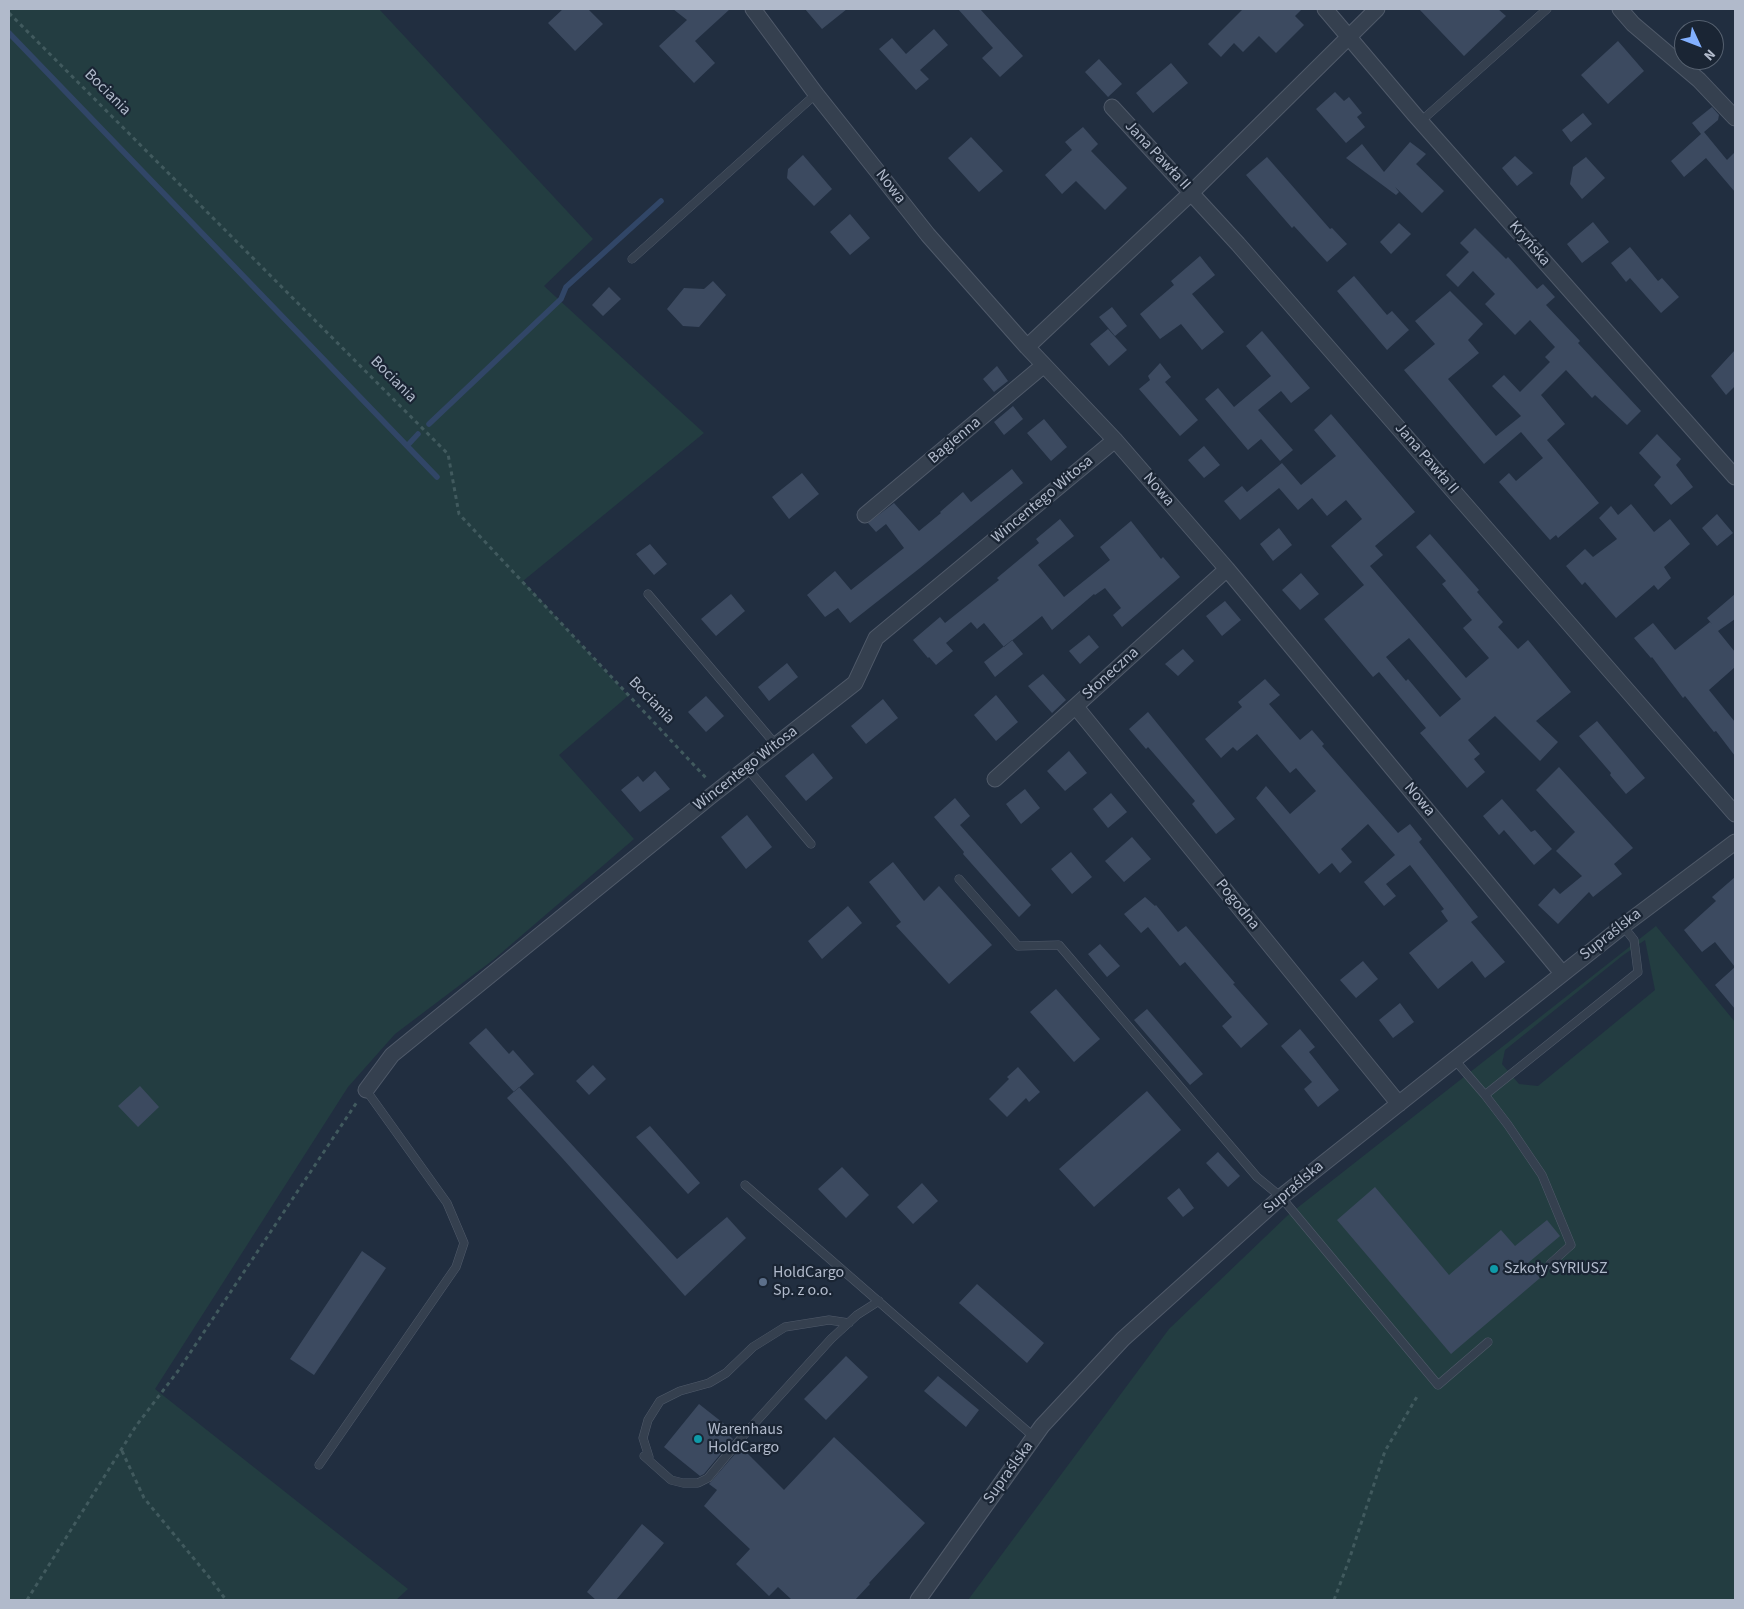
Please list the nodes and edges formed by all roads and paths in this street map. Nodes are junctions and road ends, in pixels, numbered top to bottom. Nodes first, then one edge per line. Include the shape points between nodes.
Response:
1 (753, 9) edge
2 (1325, 9) edge
3 (1377, 9) edge
4 (1547, 9) edge
5 (1620, 9) edge
6 (9, 13) edge
7 (1348, 37) junction
8 (816, 94) junction
9 (1112, 107) dead end
10 (1735, 118) edge
11 (1421, 121) junction
12 (1191, 193) junction
13 (632, 259) dead end
14 (1027, 347) junction
15 (1044, 365) junction
16 (1115, 440) junction
17 (1735, 477) edge
18 (865, 515) dead end
19 (1227, 569) junction
20 (648, 594) dead end
21 (1076, 707) junction
22 (776, 745) junction
23 (747, 768) junction
24 (995, 779) dead end
25 (718, 790) junction
26 (1735, 814) edge
27 (1735, 842) edge
28 (811, 844) dead end
29 (959, 879) dead end
30 (1623, 926) junction
31 (1562, 974) junction
32 (1454, 1060) junction
33 (366, 1090) junction
34 (1485, 1095) junction
35 (1399, 1104) junction
36 (745, 1185) dead end
37 (1281, 1197) junction
38 (1550, 1264) dead end
39 (878, 1301) junction
40 (848, 1323) junction
41 (1488, 1342) dead end
42 (1418, 1395) dead end
43 (1034, 1437) junction
44 (121, 1450) junction
45 (319, 1465) dead end
46 (27, 1600) edge
47 (226, 1600) edge
48 (918, 1600) edge
49 (1334, 1600) edge

1 - 8 street, Nowa
2 - 7 street, Kryńska
3 - 7 street
4 - 11 lane
5 - 10 street via 1699,80
6 - 25 path, Bociania via 448,454 458,514
7 - 11 street, Kryńska
7 - 12 street
8 - 13 lane
8 - 14 street, Nowa via 928,235
9 - 12 street, Jana Pawła II
11 - 17 street, Kryńska
12 - 14 street
12 - 26 street, Jana Pawła II
14 - 15 street, Nowa
15 - 16 street, Nowa
15 - 18 street, Bagienna
16 - 19 street, Nowa
16 - 22 street, Wincentego Witosa via 876,638 855,682
19 - 21 street, Słoneczna
19 - 31 street, Nowa
20 - 22 lane
21 - 24 street, Słoneczna
21 - 35 street, Pogodna
22 - 23 street, Wincentego Witosa
23 - 25 street, Wincentego Witosa
23 - 28 lane
25 - 33 street, Wincentego Witosa via 392,1055
27 - 30 street, Supraślska
29 - 37 lane via 1018,946 1059,945 1257,1177
30 - 31 street, Supraślska
30 - 34 lane via 1634,940 1638,972
31 - 32 street, Supraślska
32 - 34 lane
32 - 35 street, Supraślska
33 - 44 path via 178,1371
33 - 45 lane via 446,1203 464,1243 456,1267
34 - 38 lane via 1542,1175 1571,1245
35 - 37 street, Supraślska
36 - 39 lane
37 - 41 lane via 1438,1385
37 - 43 street, Supraślska via 1123,1339
39 - 40 lane
39 - 43 lane
40 - 40 lane via 708,1478 698,1483 671,1480 644,1456 649,1457 643,1438 648,1420 660,1401 680,1390 709,1383 752,1347 785,1327 829,1320
42 - 49 path via 1385,1451
43 - 48 street, Supraślska
44 - 46 path
44 - 47 path via 144,1498

